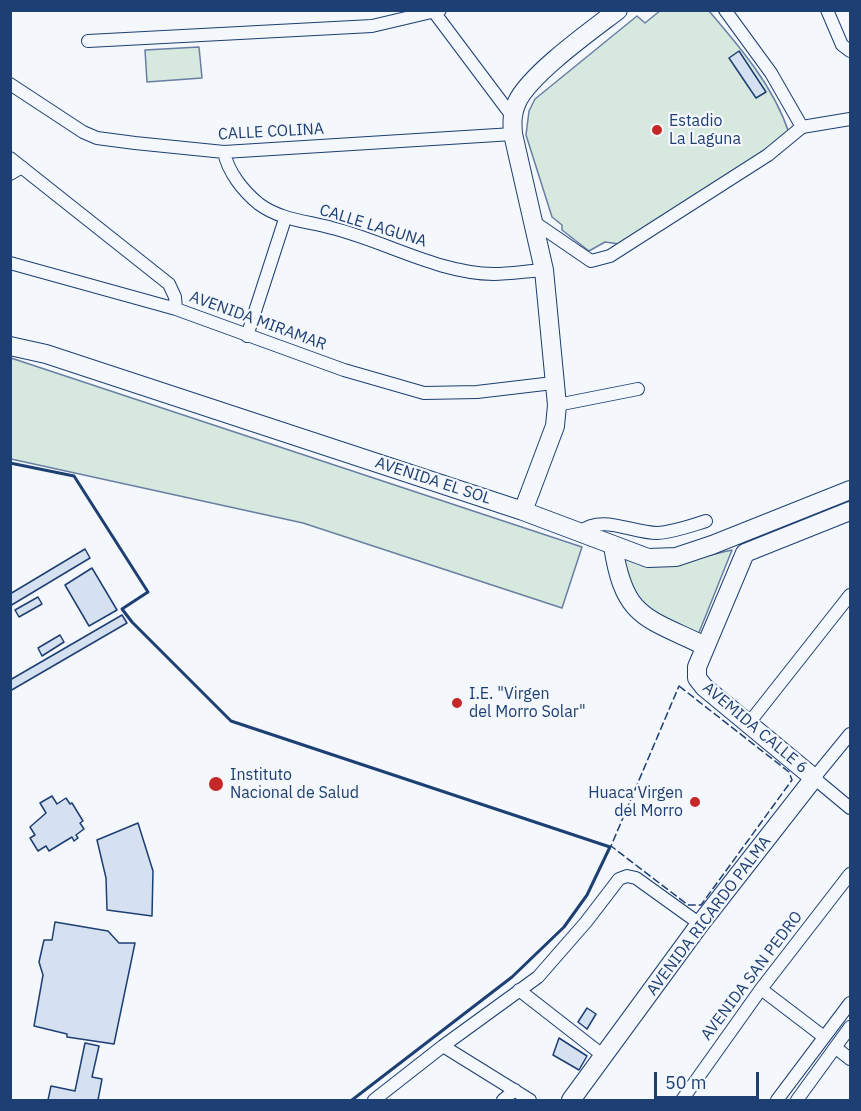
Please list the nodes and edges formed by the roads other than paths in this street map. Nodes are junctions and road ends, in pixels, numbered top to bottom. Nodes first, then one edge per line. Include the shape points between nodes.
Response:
1 (618, 10) edge
2 (725, 10) edge
3 (827, 10) edge
4 (437, 11) edge
5 (88, 41) dead end
6 (850, 51) edge
7 (10, 84) edge
8 (850, 119) edge
9 (513, 125) junction
10 (802, 128) junction
11 (224, 152) junction
12 (10, 158) edge
13 (22, 167) junction
14 (10, 174) edge
15 (285, 219) junction
16 (534, 222) junction
17 (10, 263) edge
18 (544, 270) junction
19 (176, 309) junction
20 (247, 336) junction
21 (10, 346) edge
22 (553, 383) junction
23 (638, 388) dead end
24 (557, 405) junction
25 (850, 490) edge
26 (523, 511) junction
27 (850, 511) edge
28 (706, 521) dead end
29 (580, 532) junction
30 (613, 546) junction
31 (850, 595) edge
32 (705, 646) junction
33 (749, 723) junction
34 (850, 734) edge
35 (814, 778) junction
36 (850, 808) edge
37 (850, 874) edge
38 (700, 924) junction
39 (761, 989) junction
40 (519, 990) junction
41 (850, 1003) edge
42 (850, 1027) edge
43 (824, 1037) junction
44 (443, 1046) junction
45 (836, 1048) junction
46 (605, 1057) junction
47 (850, 1059) edge
48 (515, 1090) junction
49 (374, 1101) edge
50 (503, 1101) edge
51 (530, 1101) edge
52 (571, 1101) edge
53 (682, 1101) edge
54 (777, 1101) edge
55 (797, 1101) edge

1 - 9 street via 544,70 518,99
2 - 10 street via 771,73
3 - 6 street via 842,45
4 - 5 street via 372,26
4 - 9 street
7 - 11 street, CALLE COLINA via 97,138
8 - 10 street
9 - 11 street, CALLE COLINA
9 - 16 street
10 - 16 street via 768,155 600,260 591,261
11 - 15 street, CALLE LAGUNA via 234,177 258,203
12 - 13 street, AVENIDA MIRAMAR
13 - 14 street
13 - 19 street, AVENIDA MIRAMAR via 169,284
15 - 18 street, CALLE LAGUNA via 332,228 439,265 492,274
15 - 20 street
16 - 18 street
17 - 19 street
18 - 22 street
19 - 20 street, AVENIDA MIRAMAR
20 - 22 street, AVENIDA MIRAMAR via 424,393 477,392
21 - 26 street, AVENIDA EL SOL via 46,354
22 - 24 street
23 - 24 street
24 - 26 street via 555,426
25 - 30 street, AVENIDA EL SOL via 676,557 648,558
26 - 29 street, AVENIDA EL SOL
27 - 32 street via 745,552
28 - 29 street via 673,532 593,525
29 - 30 street, AVENIDA EL SOL
30 - 32 street via 621,585 629,602 646,618
31 - 33 street
32 - 33 street, AVEMIDA CALLE 6 via 697,678
33 - 35 street, AVEMIDA CALLE 6
34 - 35 street, AVENIDA RICARDO PALMA
35 - 36 street
35 - 38 street, AVENIDA RICARDO PALMA
37 - 39 street, AVENIDA SAN PEDRO
38 - 40 street via 636,878 627,876 619,879 558,957
38 - 46 street, AVENIDA RICARDO PALMA
39 - 43 street
39 - 53 street, AVENIDA SAN PEDRO
40 - 44 street
40 - 46 street
41 - 43 street
42 - 45 street
43 - 54 street
44 - 48 street
44 - 49 street
45 - 47 street
45 - 55 street
46 - 52 street, AVENIDA RICARDO PALMA
48 - 50 street
48 - 51 street

